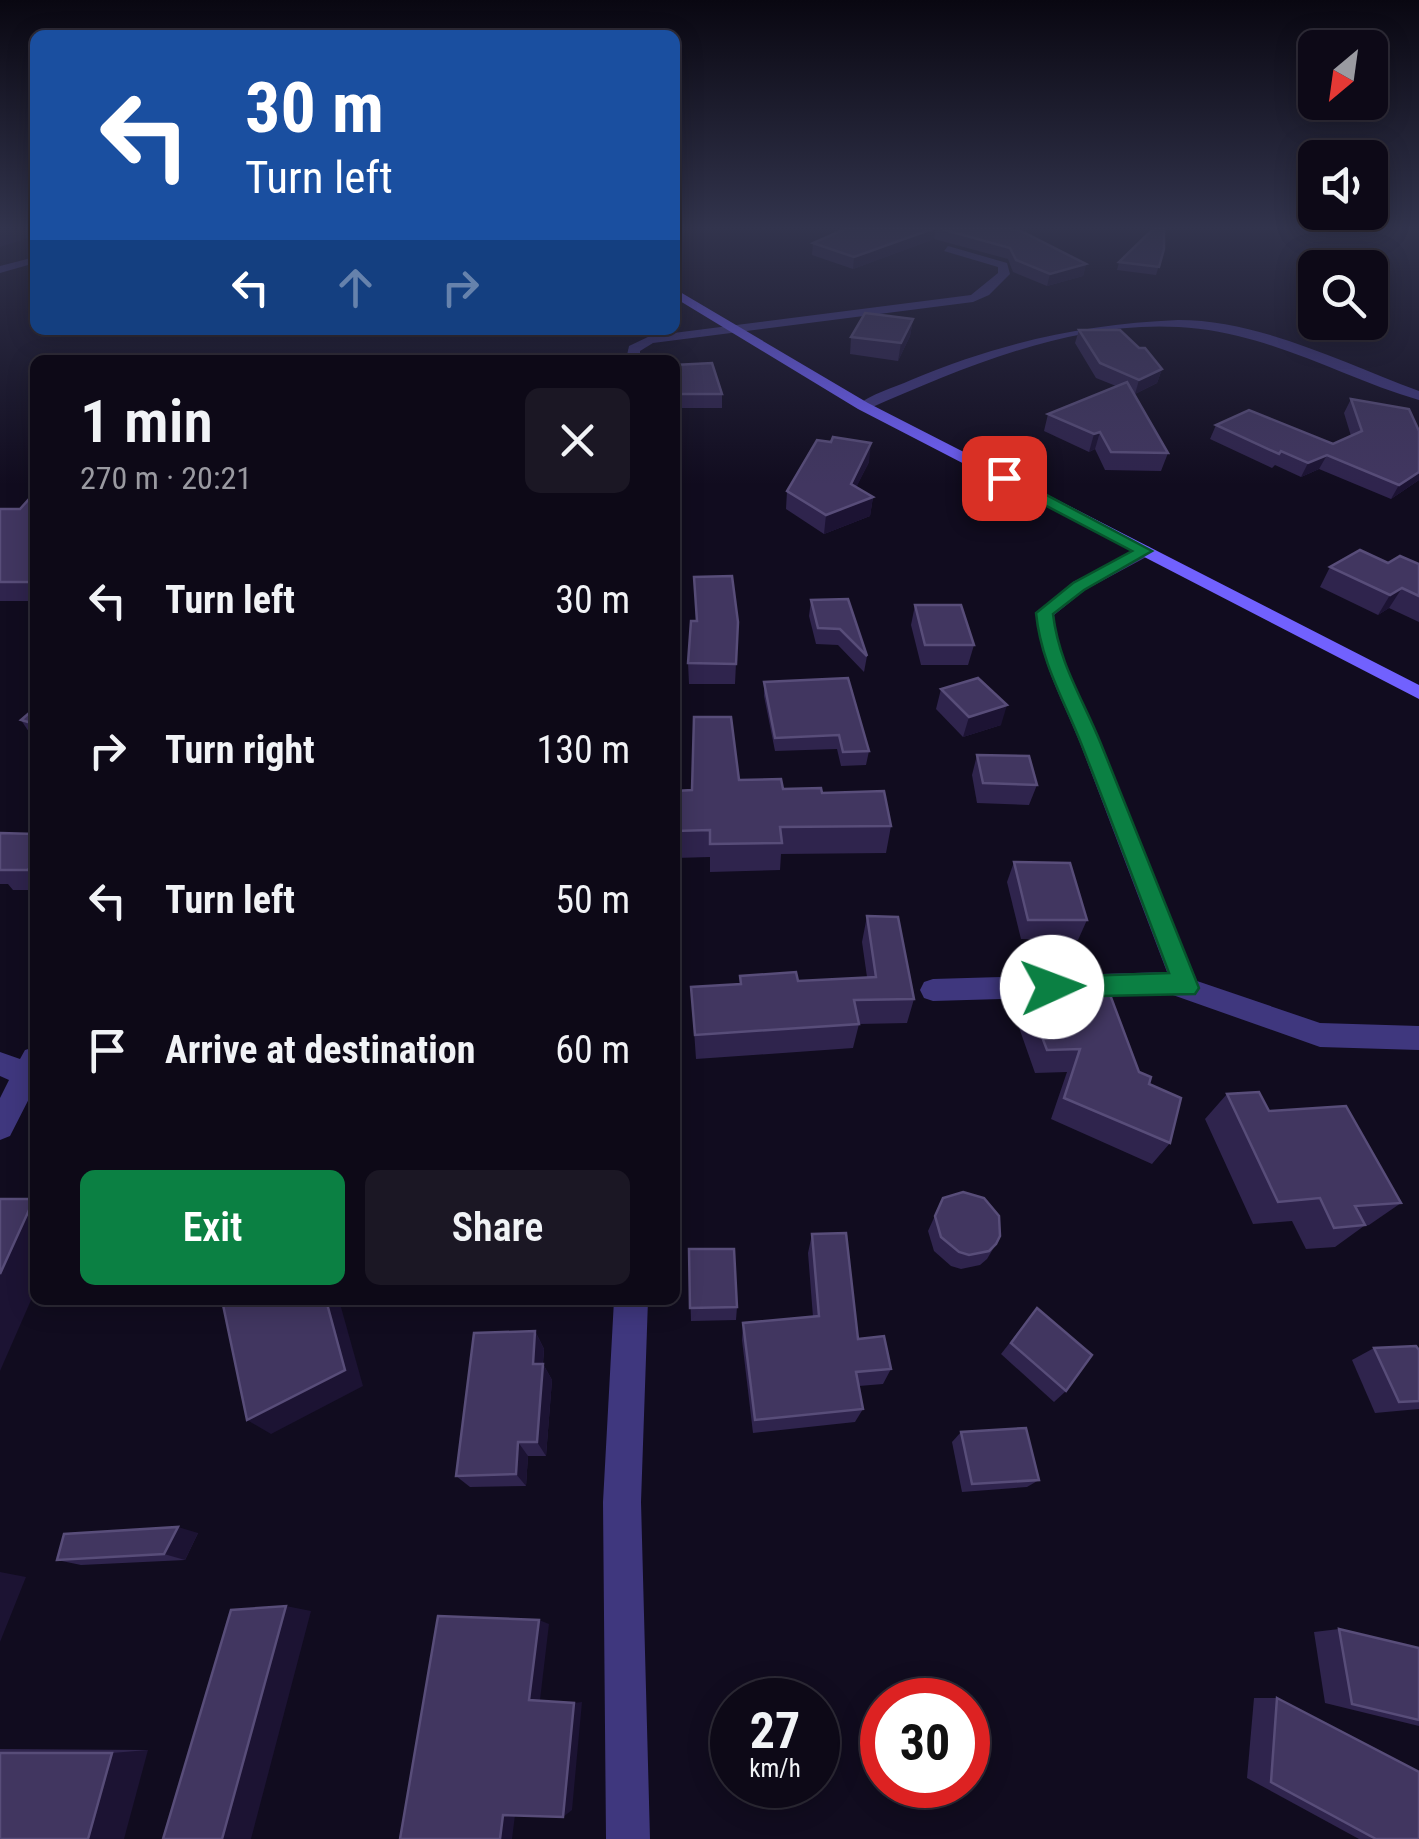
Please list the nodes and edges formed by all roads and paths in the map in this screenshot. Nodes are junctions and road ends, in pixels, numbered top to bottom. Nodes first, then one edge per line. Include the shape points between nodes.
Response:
1 (709, 314) edge
2 (855, 314) edge
3 (735, 330) junction
4 (633, 355) edge
5 (1419, 396) edge
6 (863, 406) junction
7 (1144, 551) junction
8 (1419, 693) edge
9 (1186, 988) junction
10 (933, 990) dead end
11 (1419, 1038) edge
12 (21, 1066) edge
13 (0, 1127) edge
14 (631, 1305) edge
15 (628, 1839) edge

1 - 3 street
2 - 3 street
3 - 4 street via 650,340
3 - 6 street
5 - 6 street via 1214,326 1161,325 1043,335
6 - 7 street
7 - 8 street
7 - 9 street via 1078,586 1045,613 1048,645
9 - 10 street via 1170,983
9 - 11 street via 1320,1036
12 - 13 street
14 - 15 street via 622,1502

